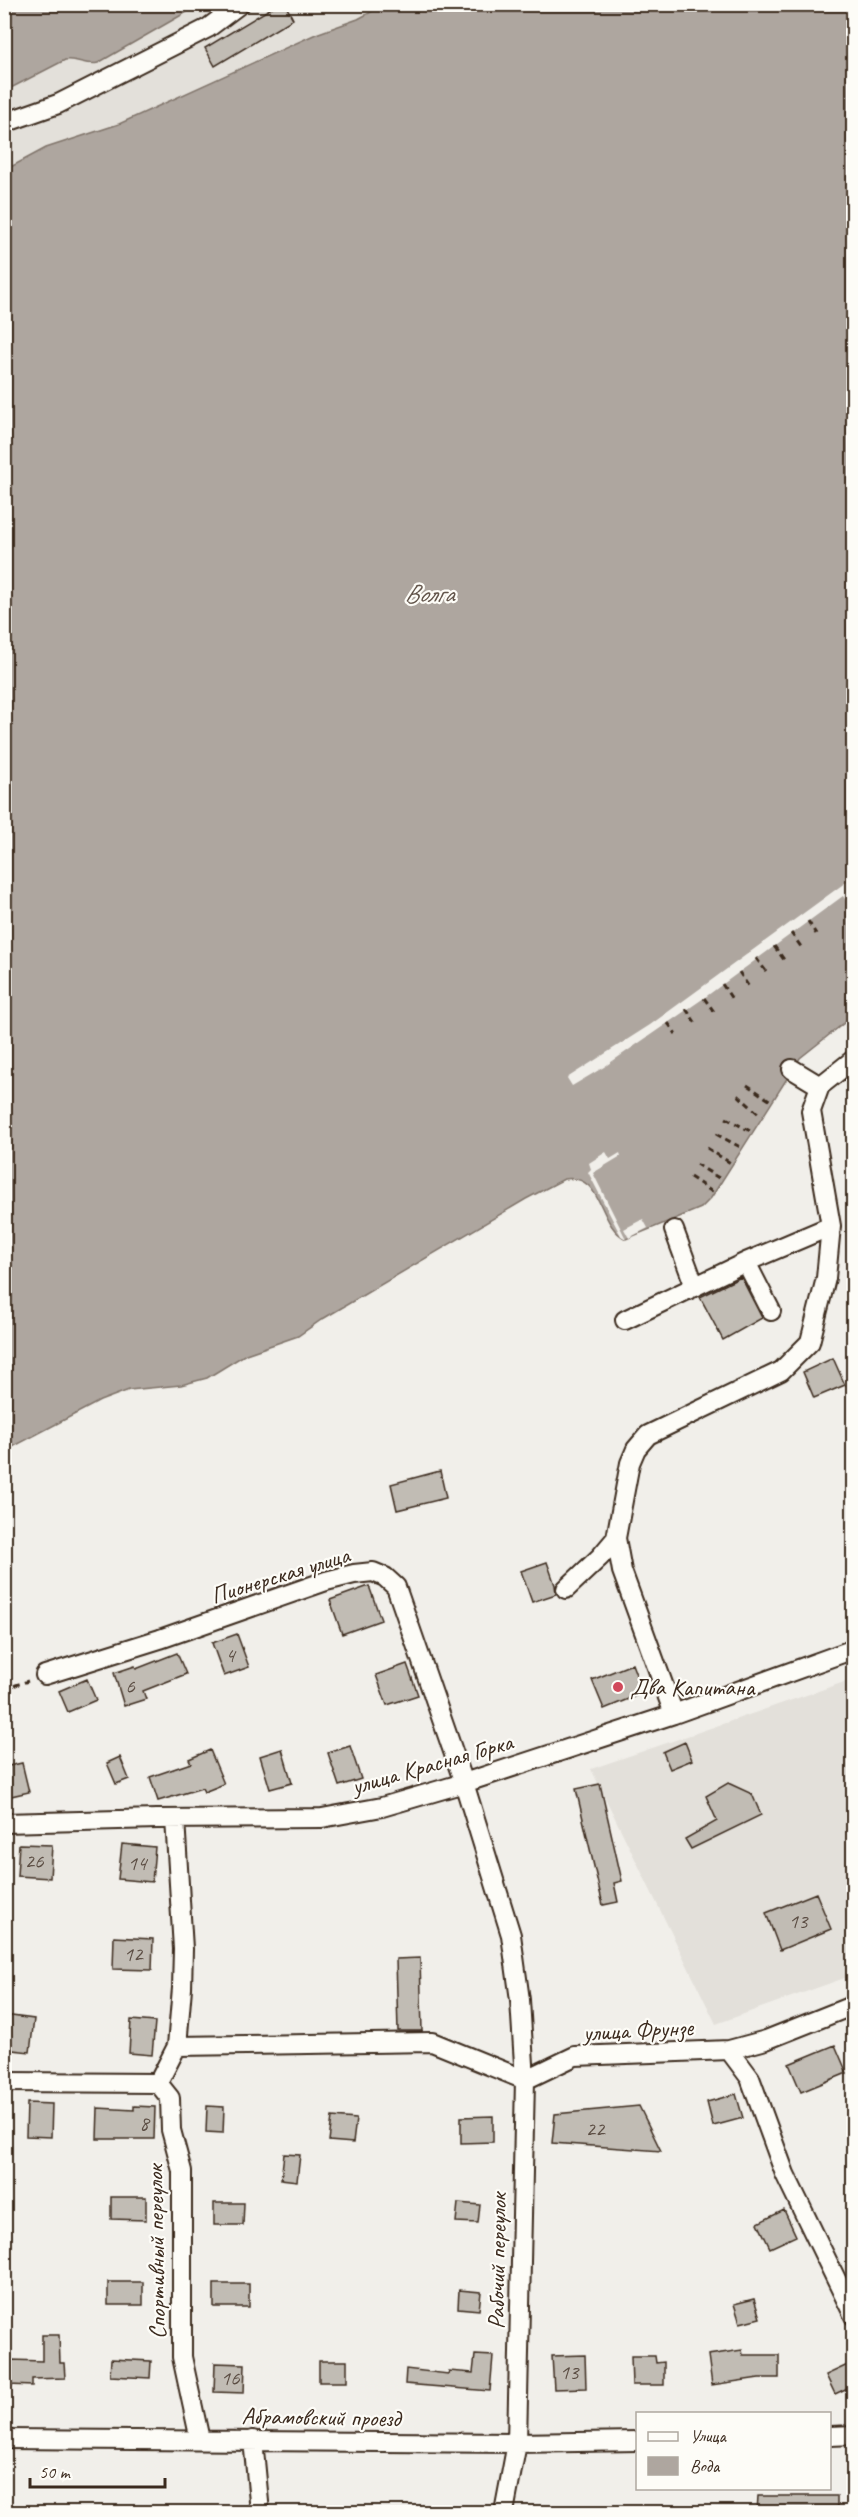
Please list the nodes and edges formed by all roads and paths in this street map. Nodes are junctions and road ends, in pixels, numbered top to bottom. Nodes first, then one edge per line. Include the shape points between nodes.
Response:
1 (240, 4) edge
2 (4, 123) edge
3 (808, 921) dead end
4 (791, 933) dead end
5 (816, 934) dead end
6 (774, 946) dead end
7 (802, 948) dead end
8 (756, 958) dead end
9 (785, 961) dead end
10 (739, 972) dead end
11 (768, 974) dead end
12 (722, 984) dead end
13 (749, 987) dead end
14 (704, 998) dead end
15 (732, 999) dead end
16 (686, 1009) dead end
17 (715, 1013) dead end
18 (668, 1023) dead end
19 (697, 1025) dead end
20 (676, 1034) dead end
21 (854, 1059) edge
22 (792, 1069) dead end
23 (747, 1085) dead end
24 (820, 1086) junction
25 (738, 1095) dead end
26 (771, 1101) dead end
27 (762, 1116) dead end
28 (726, 1118) dead end
29 (752, 1132) dead end
30 (716, 1134) dead end
31 (707, 1148) dead end
32 (742, 1148) dead end
33 (696, 1164) dead end
34 (732, 1164) dead end
35 (690, 1177) dead end
36 (722, 1180) dead end
37 (714, 1193) dead end
38 (831, 1226) junction
39 (674, 1230) dead end
40 (746, 1262) junction
41 (695, 1287) junction
42 (771, 1311) dead end
43 (625, 1320) dead end
44 (616, 1538) junction
45 (566, 1589) dead end
46 (854, 1649) edge
47 (45, 1675) joint
48 (4, 1689) edge
49 (674, 1714) junction
50 (464, 1783) junction
51 (175, 1819) junction
52 (4, 1822) edge
53 (854, 2005) edge
54 (177, 2046) junction
55 (729, 2050) junction
56 (525, 2080) junction
57 (4, 2082) edge
58 (158, 2083) junction
59 (854, 2316) edge
60 (854, 2435) edge
61 (831, 2436) edge
62 (4, 2439) edge
63 (200, 2440) junction
64 (253, 2440) junction
65 (636, 2441) edge
66 (517, 2443) junction
67 (260, 2512) edge
68 (504, 2512) edge

1 - 2 street via 208,28 58,104
3 - 5 path
4 - 7 path
6 - 9 path
8 - 11 path
10 - 13 path
12 - 15 path
14 - 17 path
16 - 19 path
18 - 20 path
21 - 24 street
22 - 24 street
23 - 26 path
24 - 38 street via 812,1111
25 - 27 path
28 - 29 path
30 - 32 path
31 - 34 path
33 - 36 path
35 - 37 path
38 - 40 street
38 - 44 street via 826,1278 810,1342 781,1371 648,1436 630,1463
39 - 41 street
40 - 41 street
40 - 42 street
41 - 43 street
44 - 45 street
44 - 49 street via 622,1571
46 - 49 street, улица Красная Горка
47 - 48 path
47 - 50 street, Пионерская улица via 326,1581 373,1572 396,1587
49 - 50 street, улица Красная Горка
50 - 51 street, улица Красная Горка via 382,1807 322,1818
50 - 56 street, Пионерская улица via 511,1935
51 - 52 street, улица Красная Горка
51 - 54 street via 183,1949
53 - 55 street, улица Фрунзе via 766,2040
54 - 56 street via 432,2043
54 - 58 street
55 - 56 street, улица Фрунзе via 575,2056
55 - 59 street via 750,2078 785,2174
56 - 66 street, Рабочий переулок
57 - 58 street
58 - 63 street, Спортивный переулок via 170,2098 171,2130 183,2171 182,2357
60 - 61 street
62 - 63 street, Абрамовский проезд
63 - 64 street, Абрамовский проезд
64 - 66 street, Абрамовский проезд
64 - 67 street
65 - 66 street, Абрамовский проезд
66 - 68 street, Рабочий переулок

